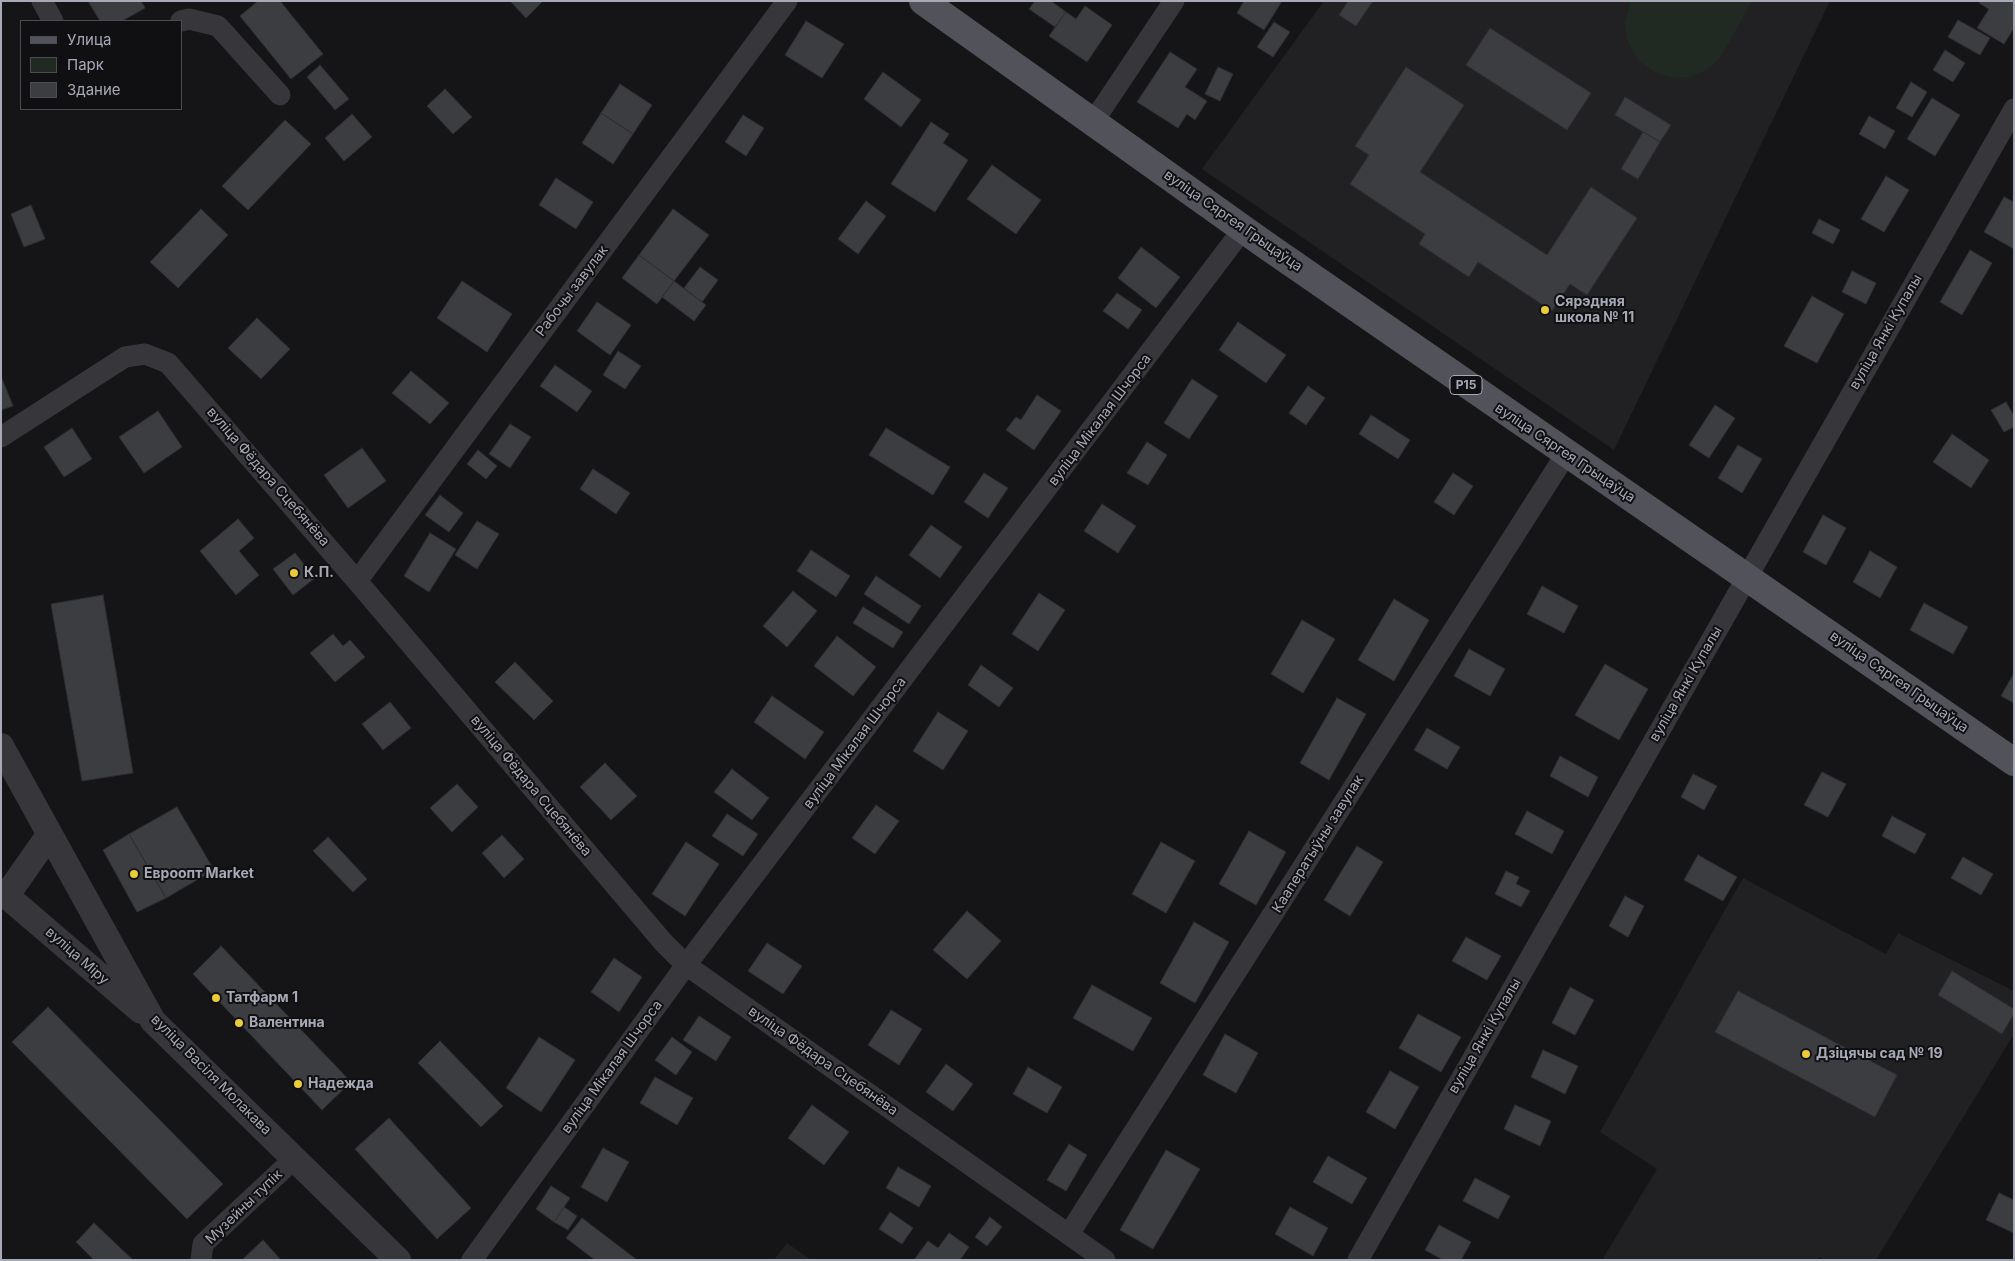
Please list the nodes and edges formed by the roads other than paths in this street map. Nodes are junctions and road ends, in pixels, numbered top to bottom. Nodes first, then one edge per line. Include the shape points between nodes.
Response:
1 (42, 1) edge
2 (787, 1) edge
3 (923, 1) edge
4 (1174, 1) edge
5 (52, 20) edge
6 (182, 20) edge
7 (280, 95) dead end
8 (2014, 109) edge
9 (1093, 122) junction
10 (1243, 229) junction
11 (1, 437) edge
12 (1566, 454) junction
13 (1746, 577) junction
14 (357, 581) junction
15 (1, 746) edge
16 (2014, 762) edge
17 (49, 835) junction
18 (4, 893) edge
19 (686, 965) junction
20 (153, 1021) junction
21 (295, 1158) junction
22 (1069, 1234) junction
23 (201, 1260) edge
24 (398, 1260) edge
25 (472, 1260) edge
26 (1105, 1260) edge
27 (1358, 1260) edge

1 - 5 street
2 - 14 street, Рабочы завулак
3 - 9 main road, вуліца Сяргея Грыцаўца / Р15
4 - 9 street
6 - 7 street via 218,26
8 - 13 street, вуліца Янкі Купалы
9 - 10 main road, вуліца Сяргея Грыцаўца / Р15
10 - 12 main road, вуліца Сяргея Грыцаўца / Р15
10 - 19 street, вуліца Мікалая Шчорса
11 - 14 street, вуліца Фёдара Сцебянёва via 125,357 145,354 168,363
12 - 13 main road, вуліца Сяргея Грыцаўца / Р15
12 - 22 street, Кааператыўны завулак
13 - 16 main road, вуліца Сяргея Грыцаўца / Р15
13 - 27 street, вуліца Янкі Купалы
14 - 19 street, вуліца Фёдара Сцебянёва via 663,942
15 - 17 street, вуліца Васіля Молакава
17 - 18 street
17 - 20 street, вуліца Васіля Молакава
18 - 20 street, вуліца Міру
19 - 22 street, вуліца Фёдара Сцебянёва
19 - 25 street, вуліца Мікалая Шчорса
20 - 21 street, вуліца Васіля Молакава
21 - 23 street, Музейны тупік via 203,1244
21 - 24 street, вуліца Васіля Молакава
22 - 26 street, вуліца Фёдара Сцебянёва

